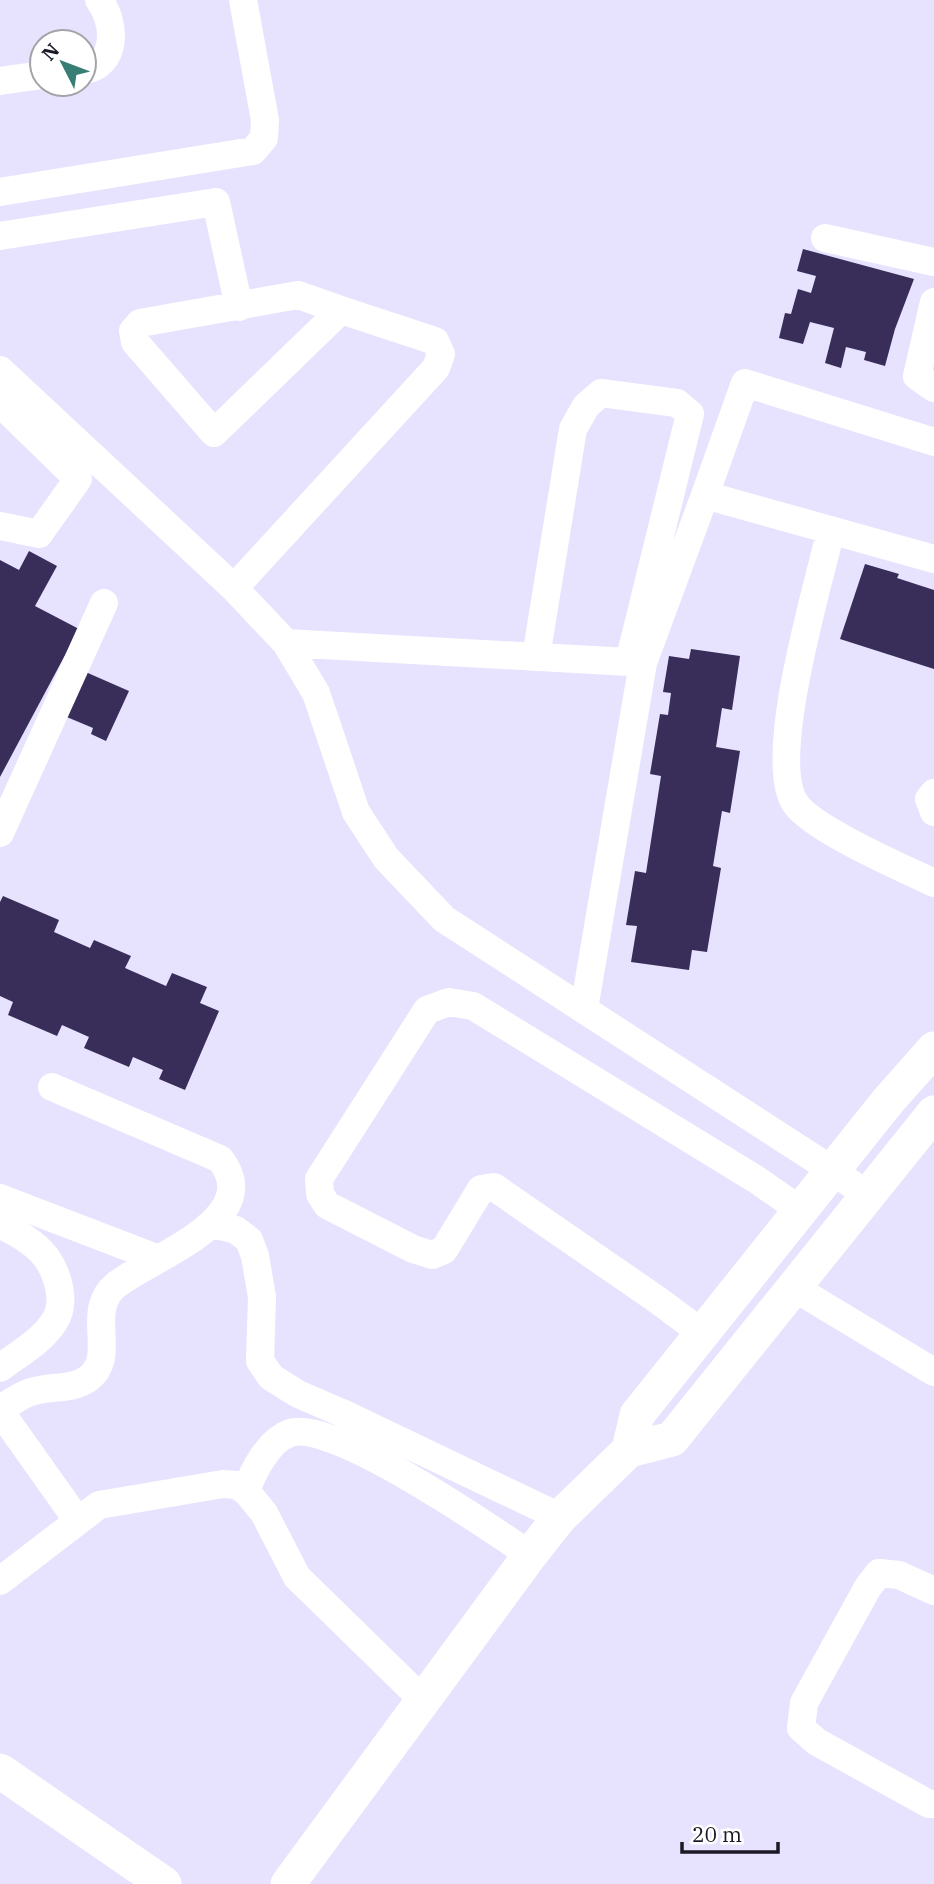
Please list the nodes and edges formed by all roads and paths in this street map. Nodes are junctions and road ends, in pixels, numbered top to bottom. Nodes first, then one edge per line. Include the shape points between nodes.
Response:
1 (99, 0) edge
2 (243, 0) edge
3 (98, 64) edge
4 (28, 77) edge
5 (0, 81) edge
6 (0, 192) edge
7 (0, 236) edge
8 (825, 238) dead end
9 (934, 262) edge
10 (934, 302) edge
11 (239, 307) junction
12 (341, 310) junction
13 (0, 370) edge
14 (934, 388) edge
15 (0, 403) edge
16 (934, 442) edge
17 (705, 495) junction
18 (0, 526) edge
19 (831, 530) junction
20 (934, 559) edge
21 (234, 589) junction
22 (104, 603) dead end
23 (286, 643) junction
24 (536, 657) junction
25 (934, 793) edge
26 (934, 812) edge
27 (0, 833) edge
28 (934, 883) edge
29 (584, 1009) junction
30 (934, 1049) edge
31 (52, 1087) dead end
32 (934, 1113) edge
33 (832, 1170) junction
34 (867, 1195) junction
35 (0, 1198) edge
36 (800, 1210) junction
37 (212, 1224) junction
38 (0, 1225) edge
39 (159, 1259) junction
40 (793, 1287) junction
41 (702, 1334) junction
42 (0, 1368) edge
43 (934, 1372) edge
44 (0, 1410) edge
45 (629, 1450) junction
46 (246, 1491) junction
47 (560, 1517) junction
48 (78, 1521) junction
49 (530, 1555) junction
50 (0, 1581) edge
51 (934, 1591) edge
52 (424, 1700) junction
53 (0, 1771) edge
54 (934, 1804) edge
55 (164, 1884) edge
56 (288, 1884) edge

1 - 3 street via 107,10 112,40
2 - 6 street via 265,120 264,138 253,151
4 - 5 street
7 - 11 street via 216,202
8 - 9 street
10 - 14 street via 917,376
11 - 12 street via 298,295
11 - 12 street via 140,323 133,331 135,342 215,433
12 - 21 street via 435,341 441,354 436,368
13 - 21 street
15 - 18 street via 78,479 39,534
16 - 17 street via 745,383
17 - 19 street
17 - 29 street via 643,663
19 - 20 street
19 - 28 street via 789,708 786,781 795,804 824,828
21 - 23 street
22 - 27 street
23 - 24 street
23 - 29 street via 316,693 356,812 386,858 444,919
24 - 24 street via 573,429 586,406 601,393 677,403 690,414 629,662
25 - 26 street via 929,799
29 - 33 street
30 - 33 street
31 - 37 street via 220,1159 230,1171 231,1188 225,1207
32 - 34 street
33 - 34 street
33 - 36 street
34 - 40 street
35 - 39 street
36 - 41 street
36 - 41 street via 473,1006 449,1002 427,1010 319,1178 320,1194 327,1205 412,1250 432,1255 444,1250 481,1189 494,1187
37 - 39 street
37 - 47 street via 236,1230 249,1240 262,1297 260,1362 271,1377 298,1394
38 - 42 street via 45,1255 62,1300 47,1331
39 - 44 street via 116,1285 104,1298 101,1363 92,1376 78,1385 28,1393
40 - 43 street
40 - 45 street via 672,1439
41 - 45 street via 637,1415
44 - 48 street
45 - 47 street
46 - 48 street via 223,1484 99,1505
46 - 49 street via 271,1447 289,1433 305,1430 361,1452 474,1516
46 - 52 street via 264,1513 297,1577
47 - 49 street
48 - 50 street
49 - 52 street
51 - 54 street via 899,1575 879,1573 804,1703 801,1728 817,1742
52 - 56 street
53 - 55 street

